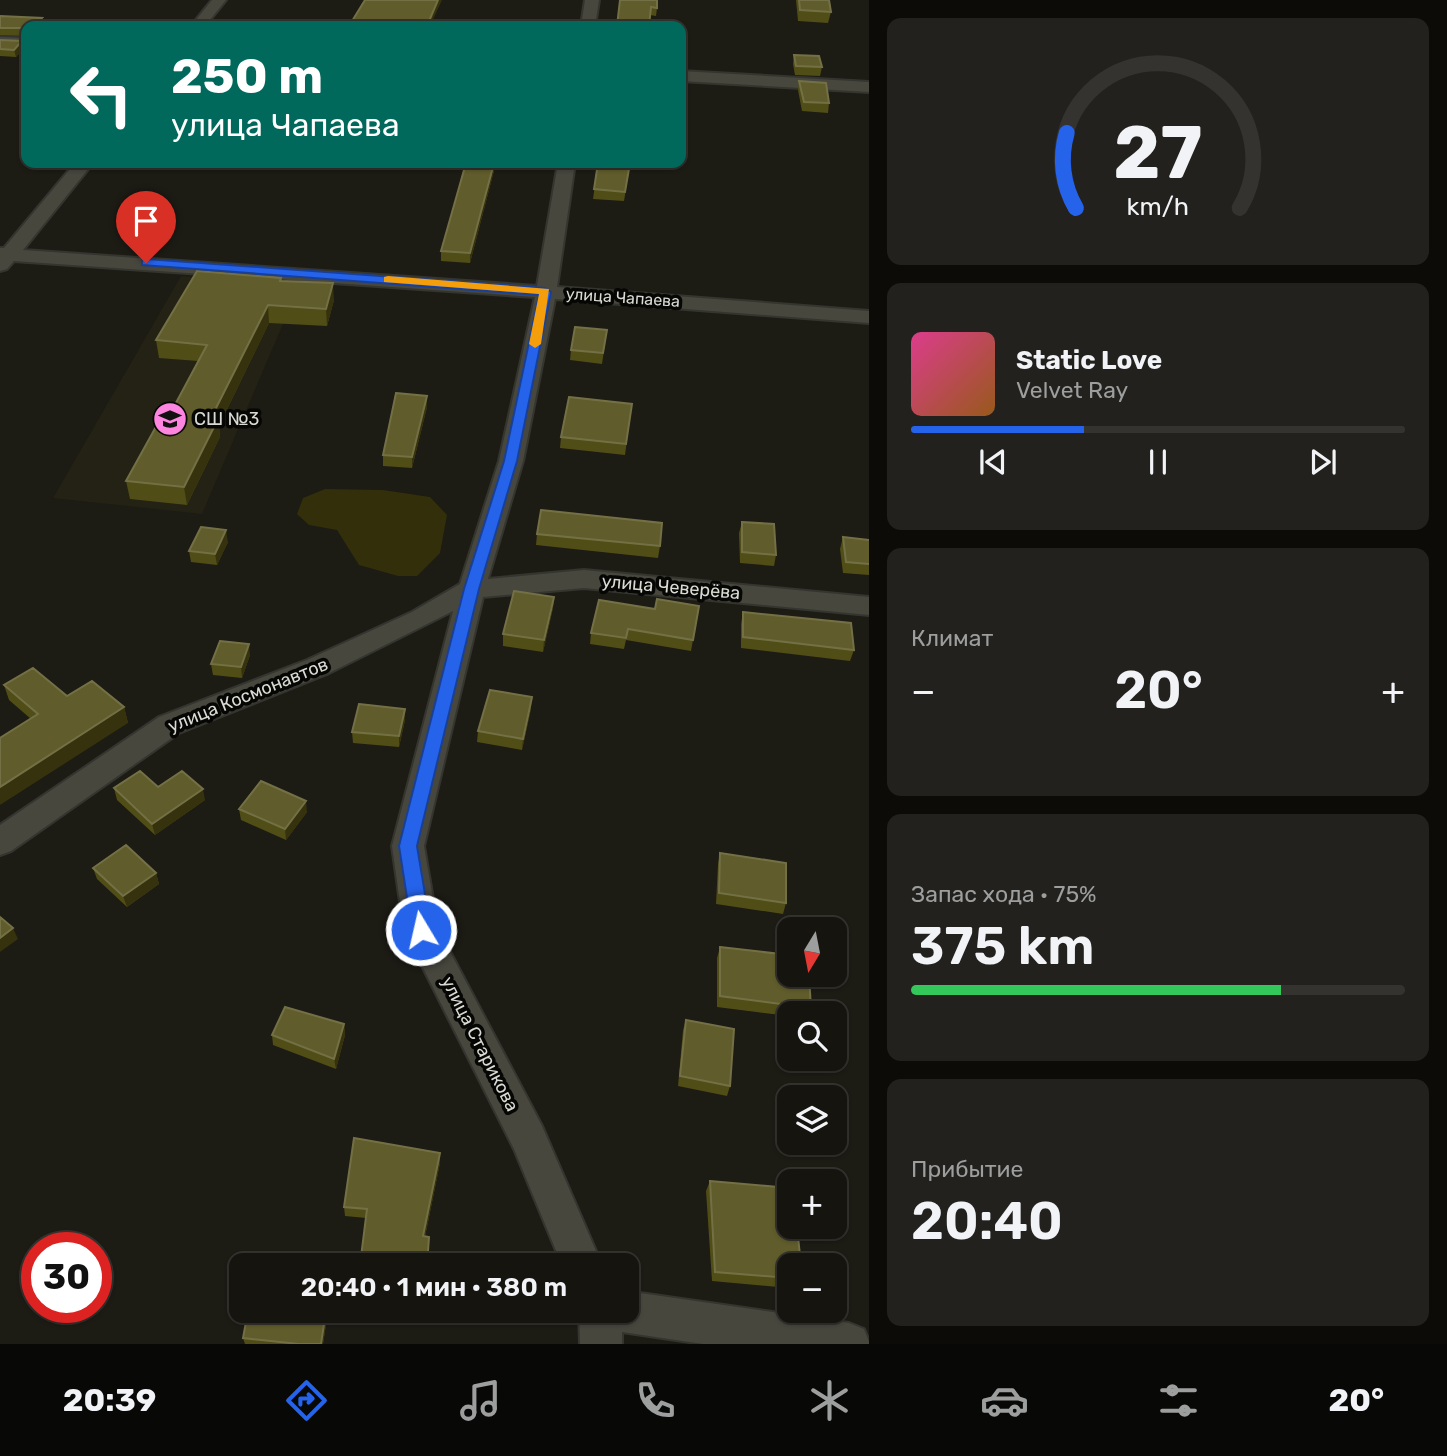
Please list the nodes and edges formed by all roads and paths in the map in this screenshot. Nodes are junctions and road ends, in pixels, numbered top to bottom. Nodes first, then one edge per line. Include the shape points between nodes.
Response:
1 (219, 0) edge
2 (592, 0) edge
3 (202, 21) edge
4 (589, 21) edge
5 (0, 41) edge
6 (21, 42) edge
7 (686, 76) edge
8 (869, 87) edge
9 (80, 168) edge
10 (566, 168) edge
11 (2, 258) edge
12 (545, 292) junction
13 (869, 317) edge
14 (472, 589) junction
15 (869, 607) edge
16 (0, 842) edge
17 (577, 1253) edge
18 (639, 1314) edge
19 (600, 1323) edge
20 (601, 1344) edge
21 (849, 1344) edge

1 - 3 street
2 - 4 street
5 - 6 street
7 - 8 street
9 - 11 street
10 - 12 street, улица Старикова
11 - 12 street, улица Чапаева via 202,266
12 - 13 street, улица Чапаева
12 - 14 street, улица Старикова via 511,461
14 - 15 street, улица Чеверёва via 584,579
14 - 16 street, улица Космонавтов via 317,667 169,724
14 - 17 street, улица Старикова via 408,846 421,930 529,1139
18 - 21 street
19 - 20 street

